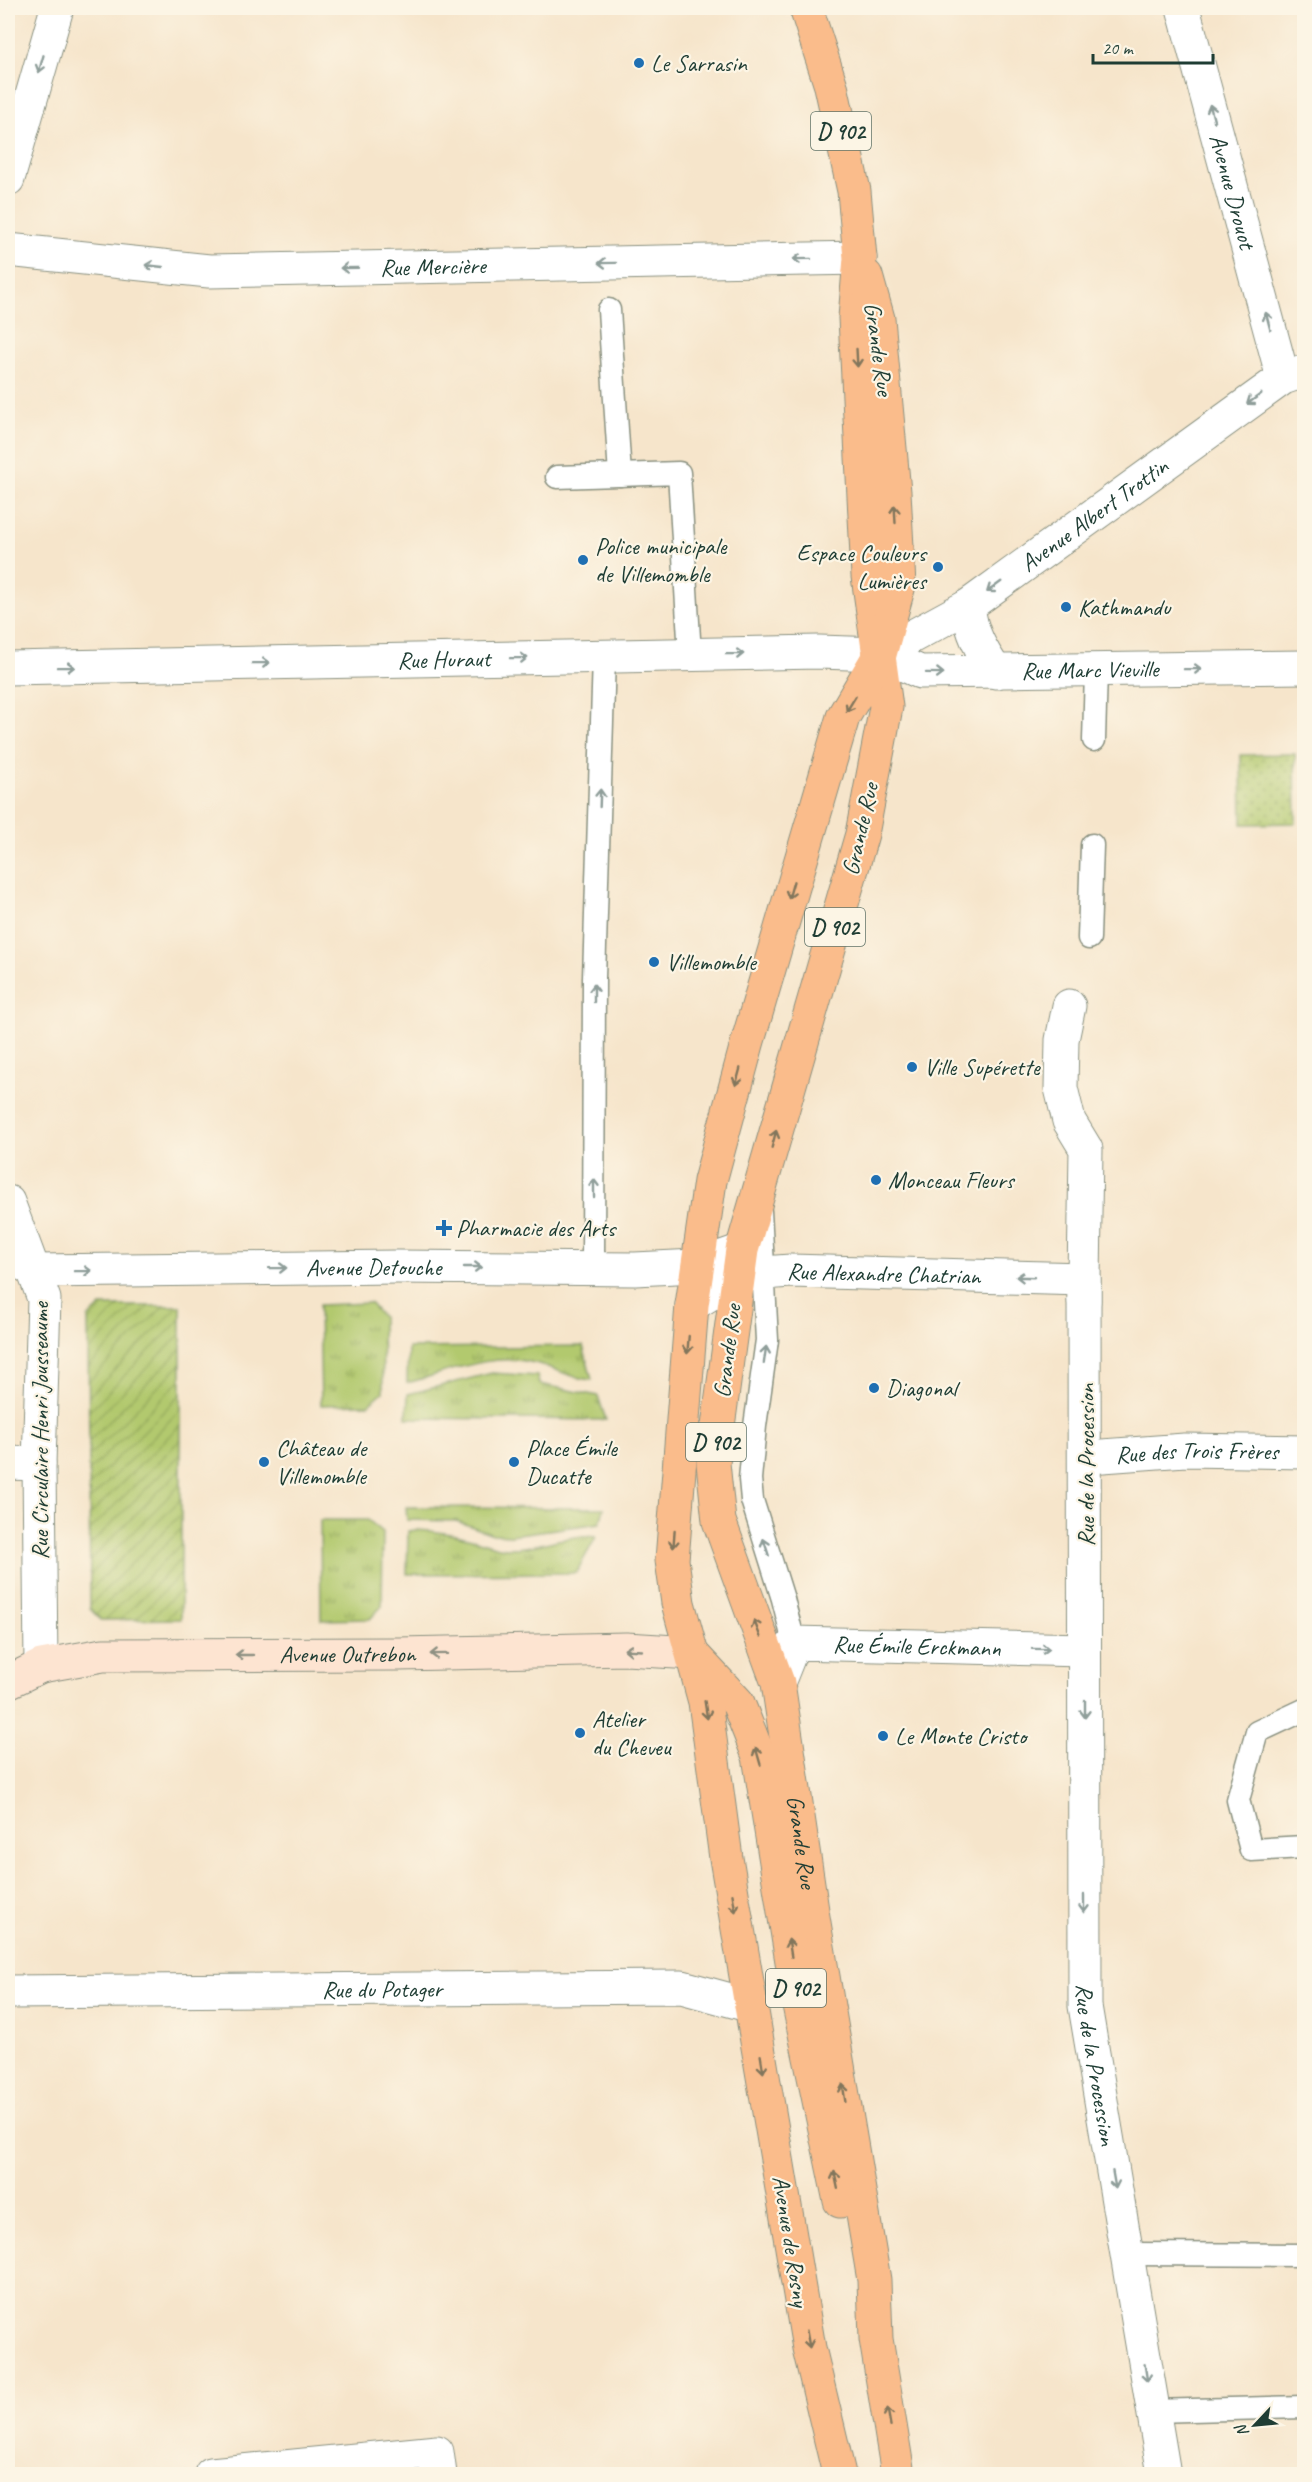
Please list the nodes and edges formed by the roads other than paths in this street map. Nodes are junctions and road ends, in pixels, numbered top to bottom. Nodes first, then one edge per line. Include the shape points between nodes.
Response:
1 (57, 8) edge
2 (806, 8) edge
3 (1183, 8) edge
4 (8, 179) edge
5 (8, 250) edge
6 (861, 258) junction
7 (609, 310) dead end
8 (1294, 374) edge
9 (620, 475) junction
10 (557, 477) dead end
11 (968, 606) junction
12 (880, 654) junction
13 (690, 655) junction
14 (604, 657) junction
15 (1305, 667) edge
16 (8, 668) edge
17 (1096, 671) junction
18 (996, 672) junction
19 (1094, 740) dead end
20 (1092, 845) dead end
21 (1089, 938) dead end
22 (1069, 1005) dead end
23 (8, 1202) edge
24 (21, 1263) edge
25 (696, 1266) junction
26 (747, 1267) junction
27 (593, 1268) junction
28 (1084, 1279) junction
29 (692, 1305) junction
30 (1305, 1452) edge
31 (1089, 1457) junction
32 (23, 1464) edge
33 (794, 1643) junction
34 (1084, 1650) junction
35 (692, 1653) junction
36 (41, 1666) junction
37 (8, 1682) edge
38 (778, 1683) junction
39 (1305, 1710) edge
40 (1305, 1847) edge
41 (8, 1992) edge
42 (752, 2006) junction
43 (1126, 2254) junction
44 (1305, 2255) edge
45 (876, 2338) junction
46 (1305, 2407) edge
47 (1152, 2411) junction
48 (211, 2475) edge
49 (440, 2475) edge
50 (839, 2475) edge
51 (898, 2475) edge
52 (1164, 2475) edge

1 -> 4 street
2 - 6 main road, Grande Rue / D 902 via 818,40 845,149
8 -> 3 street, Avenue Drouot
6 -> 5 street, Rue Mercière via 209,271
6 - 12 main road, Grande Rue / D 902 via 855,318 868,576
7 - 9 lane
8 -> 11 street, Avenue Albert Trottin
9 - 10 lane
9 - 13 lane via 680,473
11 - 12 street, Avenue Albert Trottin
11 - 18 street via 978,647
13 -> 12 street, Rue Huraut
12 -> 18 street, Rue Marc Vieville via 920,672
12 -> 25 main road, Grande Rue / D 902 via 843,717 820,789 710,1181
26 -> 12 main road, Grande Rue / D 902 via 759,1195 862,834 886,707
13 - 14 street, Rue Huraut
16 -> 14 street, Rue Huraut
27 -> 14 lane via 594,978
17 -> 15 street, Rue Marc Vieville
17 - 18 street, Rue Marc Vieville
17 - 19 lane
20 - 21 lane
22 - 28 street, Rue de la Procession via 1062,1040 1061,1089 1069,1121 1086,1149
23 - 24 street, Rue Circulaire Henri Jousseaume
24 -> 27 street, Avenue Detouche
24 - 32 street, Rue Circulaire Henri Jousseaume via 44,1299
25 - 26 street, Avenue Detouche
25 - 27 street, Avenue Detouche
25 - 29 main road, Grande Rue / D 902
28 -> 26 street, Rue Alexandre Chatrian
26 - 29 street
33 -> 26 lane via 754,1512 751,1490 767,1340
38 -> 26 main road, Grande Rue / D 902 via 719,1521 713,1463
28 - 31 street, Rue de la Procession
28 - 34 street, Rue de la Procession
29 -> 35 main road, Grande Rue / D 902 via 672,1560 678,1603
30 - 31 street, Rue des Trois Frères via 1185,1450
31 - 34 street, Rue de la Procession
32 - 36 street, Rue Circulaire Henri Jousseaume
33 -> 34 street, Rue Émile Erckmann
33 - 38 street
34 -> 43 street, Rue de la Procession via 1085,2006
35 -> 36 main road, Avenue Outrebon via 626,1649 103,1655
35 -> 42 main road, Grande Rue / D 902 via 705,1702 726,1858
45 -> 35 main road, Grande Rue / D 902 via 857,2282 799,2005 759,1756 738,1703
36 - 37 main road, Avenue Outrebon
45 -> 38 main road, Grande Rue / D 902 via 874,2280
39 - 40 lane via 1257,1732 1238,1800 1251,1850
41 - 42 street, Rue du Potager via 682,1987
42 -> 50 main road, Avenue de Rosny / D 902 via 809,2348
43 - 44 lane
43 -> 47 street, Rue de la Procession
51 -> 45 main road, D 902
46 - 47 lane
47 - 52 street, Rue de la Procession
48 - 49 street via 437,2452

